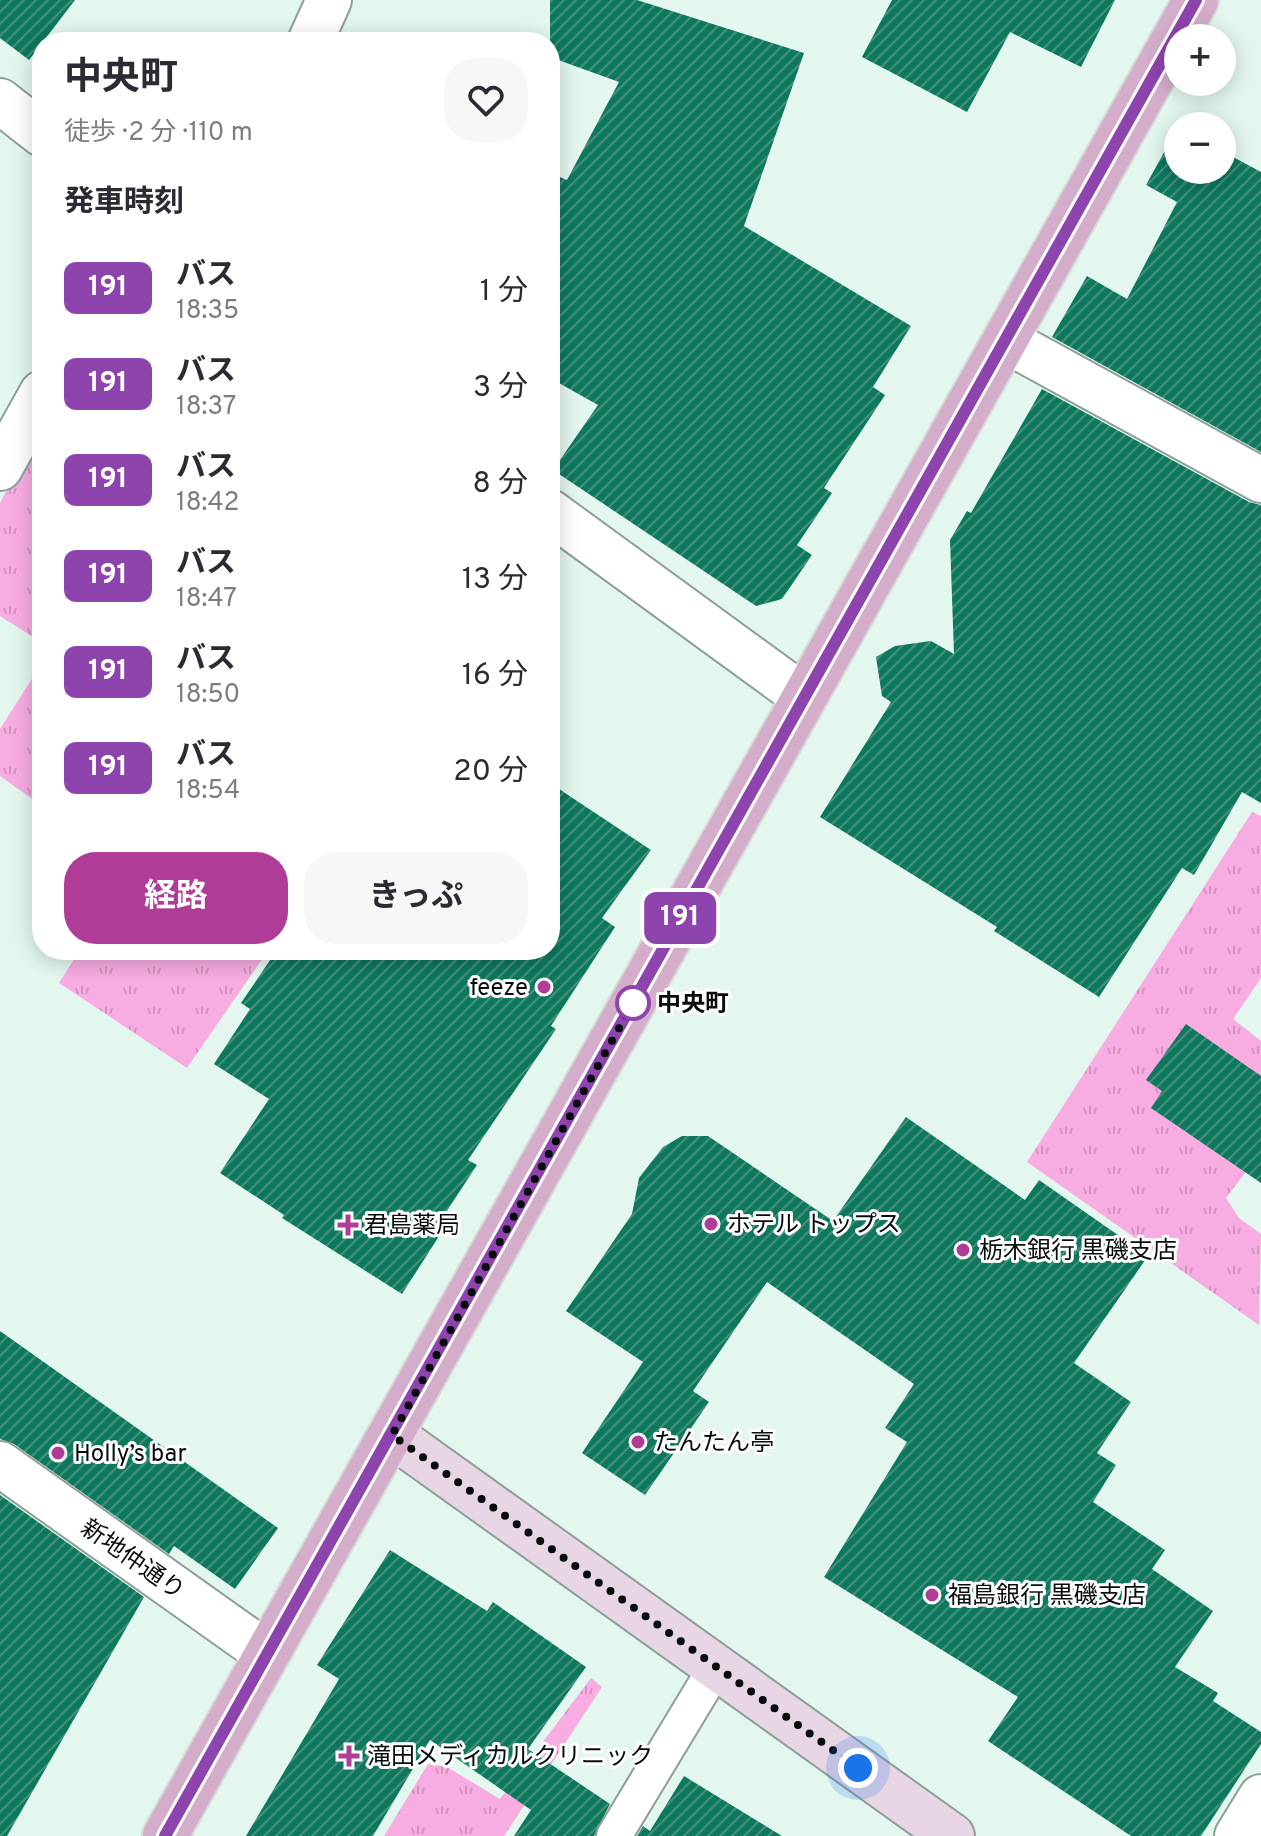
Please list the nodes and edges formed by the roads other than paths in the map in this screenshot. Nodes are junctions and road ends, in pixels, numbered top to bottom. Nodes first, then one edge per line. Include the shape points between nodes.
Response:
1 (329, 0) edge
2 (1196, 0) edge
3 (315, 32) edge
4 (0, 101) edge
5 (32, 126) edge
6 (1007, 341) junction
7 (32, 411) edge
8 (0, 468) edge
9 (1261, 480) edge
10 (560, 519) edge
11 (804, 697) junction
12 (392, 1435) junction
13 (0, 1464) edge
14 (266, 1653) junction
15 (716, 1667) junction
16 (1261, 1797) edge
17 (165, 1836) edge
18 (614, 1836) edge
19 (952, 1836) edge
20 (1237, 1836) edge

1 - 3 street
2 - 6 main road
4 - 5 street
6 - 9 street
6 - 11 main road
7 - 8 street
10 - 11 street
11 - 12 main road
12 - 14 main road
12 - 15 main road
13 - 14 street, 新地仲通り
14 - 17 main road
15 - 18 lane
15 - 19 main road
16 - 20 street

